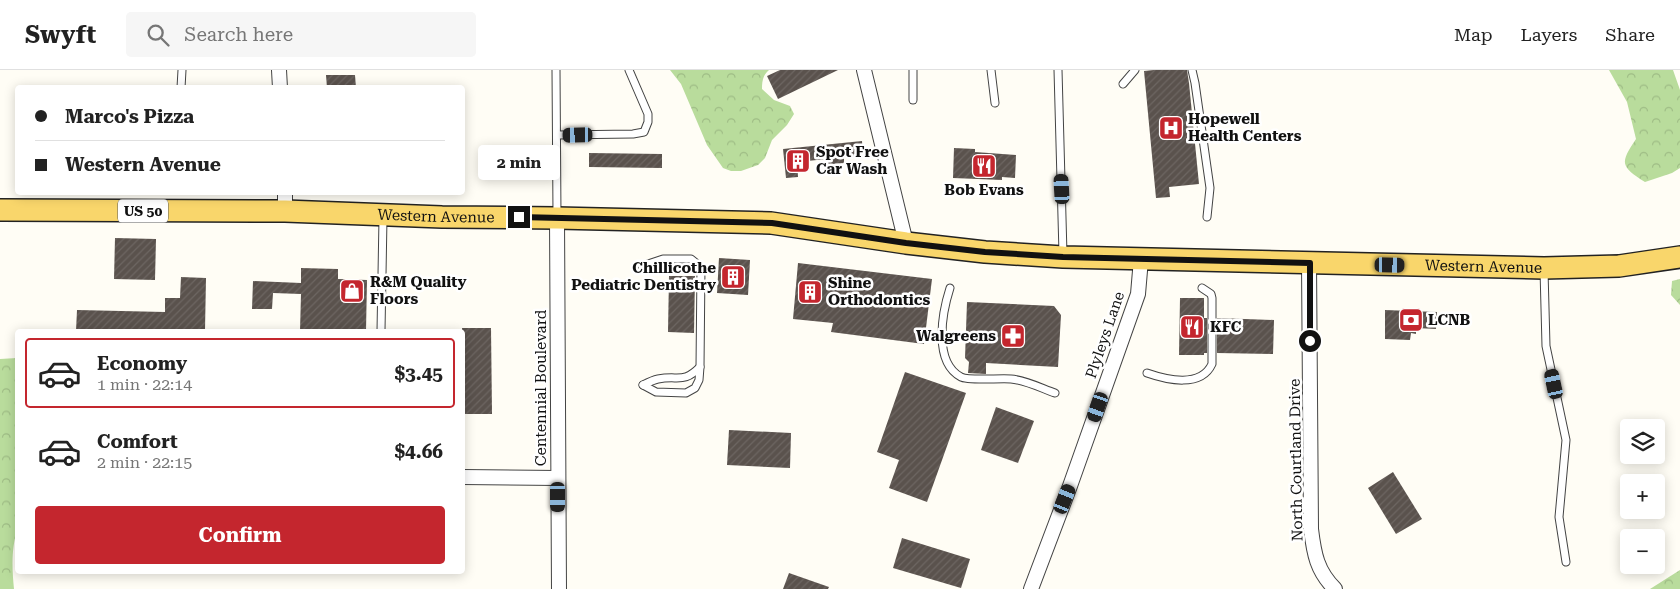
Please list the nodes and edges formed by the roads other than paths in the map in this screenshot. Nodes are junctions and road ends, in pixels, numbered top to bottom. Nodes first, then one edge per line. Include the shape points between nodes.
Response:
1 (182, 70) edge
2 (279, 70) edge
3 (556, 70) edge
4 (629, 70) edge
5 (864, 70) edge
6 (913, 70) edge
7 (992, 70) edge
8 (1058, 70) edge
9 (1135, 70) edge
10 (1192, 70) edge
11 (1123, 84) dead end
12 (181, 85) edge
13 (280, 85) edge
14 (913, 100) dead end
15 (995, 103) dead end
16 (557, 135) junction
17 (285, 202) edge
18 (0, 210) edge
19 (384, 215) junction
20 (1207, 217) dead end
21 (557, 218) junction
22 (906, 243) junction
23 (1063, 257) junction
24 (1680, 257) edge
25 (1141, 259) junction
26 (1310, 263) junction
27 (642, 266) dead end
28 (1544, 268) junction
29 (950, 288) dead end
30 (1202, 288) dead end
31 (381, 329) edge
32 (700, 367) junction
33 (1147, 373) dead end
34 (1055, 393) dead end
35 (465, 477) edge
36 (558, 478) junction
37 (1566, 562) dead end
38 (558, 589) edge
39 (1030, 589) edge
40 (1335, 589) edge

1 - 12 lane
2 - 13 street
3 - 16 lane
4 - 16 lane via 648,114 644,132
5 - 22 street
6 - 14 lane
7 - 15 lane
8 - 23 lane
9 - 11 lane
10 - 20 lane via 1210,188
16 - 21 lane
17 - 18 main road, Western Avenue / US 50
17 - 19 main road, Western Avenue / US 50
19 - 21 main road, Western Avenue / US 50
19 - 31 lane
21 - 22 main road, Western Avenue / US 50 via 772,223
21 - 36 street, Centennial Boulevard
22 - 23 main road, Western Avenue / US 50
23 - 25 main road, Western Avenue / US 50
24 - 28 main road, Western Avenue / US 50 via 1619,266
25 - 26 main road, Western Avenue / US 50
25 - 39 street, Plyleys Lane via 1138,294
26 - 28 main road, Western Avenue / US 50
26 - 40 street, North Courtland Drive via 1311,529 1314,554 1324,578
27 - 32 lane via 663,259 692,259 701,267
28 - 37 lane via 1546,346 1566,440 1559,517
29 - 34 lane via 944,306 942,351 948,366 962,378 1012,379
30 - 33 lane via 1212,298 1211,368 1192,380 1160,378
32 - 32 lane via 695,388 686,393 656,392 643,385 657,379 684,378
35 - 36 street
36 - 38 street, Centennial Boulevard

